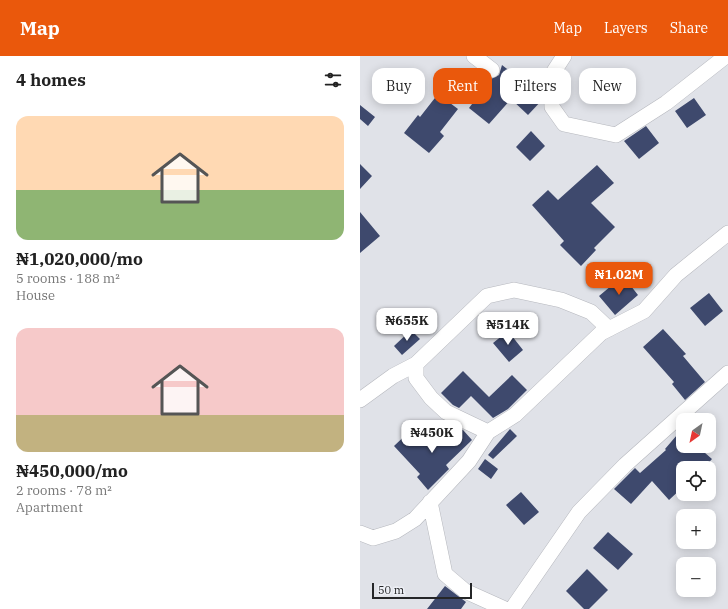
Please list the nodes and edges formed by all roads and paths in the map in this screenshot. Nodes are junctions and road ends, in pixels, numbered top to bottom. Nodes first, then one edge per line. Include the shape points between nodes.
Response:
1 (474, 56) edge
2 (564, 56) edge
3 (726, 56) edge
4 (489, 68) edge
5 (728, 233) edge
6 (609, 329) junction
7 (416, 364) junction
8 (728, 373) edge
9 (360, 400) edge
10 (488, 432) junction
11 (430, 502) junction
12 (360, 533) edge
13 (505, 609) edge
14 (512, 609) edge

1 - 4 street
2 - 3 street via 551,76 552,107 564,124 616,135 666,103
5 - 6 street via 676,275 644,311
6 - 7 street via 591,312 561,300 514,290 487,296
6 - 10 street via 601,333 515,415
7 - 9 street via 393,376
7 - 10 street via 416,378 431,398 446,412
8 - 14 street via 625,465 579,512
10 - 11 street via 469,461
11 - 12 street via 415,519 396,531 373,538
11 - 13 street via 445,574 465,591

